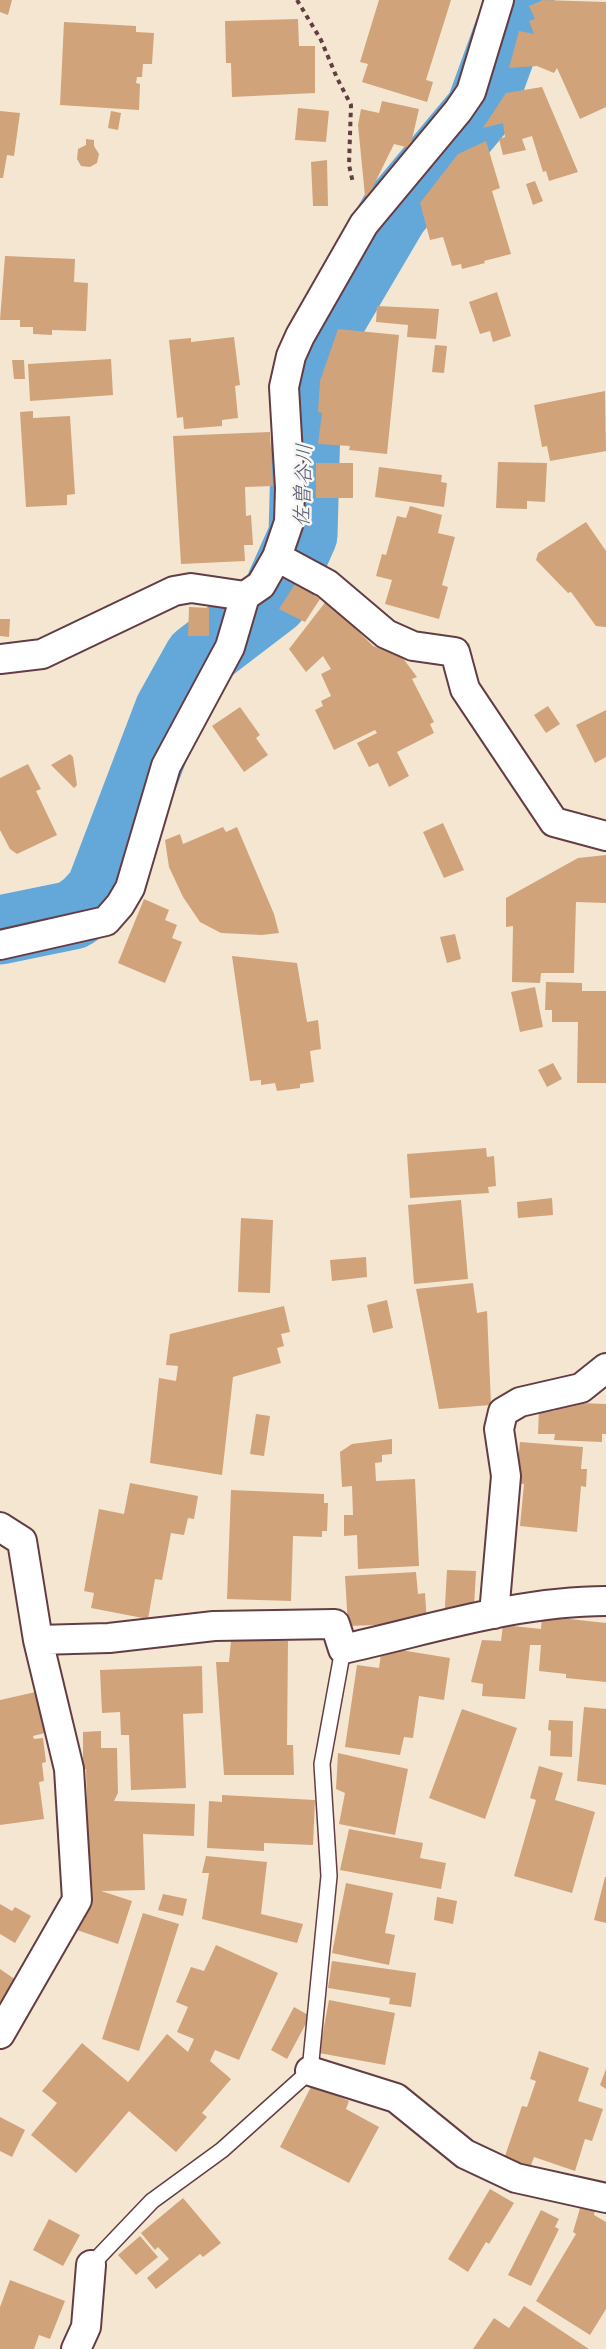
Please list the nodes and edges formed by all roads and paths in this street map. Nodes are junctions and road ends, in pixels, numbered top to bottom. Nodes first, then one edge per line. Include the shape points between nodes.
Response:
1 (297, 0) edge
2 (499, 0) edge
3 (364, 224) junction
4 (286, 562) junction
5 (240, 615) junction
6 (0, 659) edge
7 (606, 836) edge
8 (0, 945) edge
9 (606, 1368) edge
10 (0, 1527) edge
11 (606, 1601) edge
12 (494, 1614) junction
13 (38, 1640) junction
14 (343, 1649) junction
15 (0, 2034) edge
16 (309, 2071) junction
17 (606, 2198) edge
18 (91, 2265) joint
19 (76, 2349) edge

1 - 3 path via 321,40 351,105 349,165
2 - 3 street via 471,92
3 - 4 street via 291,356 284,387 290,488
4 - 5 street via 261,585
4 - 7 street via 327,584 386,634 413,646 455,652 465,689 554,822
5 - 6 street via 191,588 174,591 42,654
5 - 8 street via 230,647 166,766 130,888 120,905 106,921
9 - 12 street via 581,1388 520,1402 503,1412 499,1429 506,1476
10 - 13 street via 22,1541
11 - 12 street via 572,1601
12 - 14 street
13 - 14 street via 109,1638 214,1626 335,1624
13 - 15 street via 69,1769 77,1900
14 - 16 lane via 322,1764 329,1876
16 - 17 street via 396,2098 465,2154 516,2178
16 - 18 lane via 222,2150 152,2201
18 - 19 street via 86,2327

